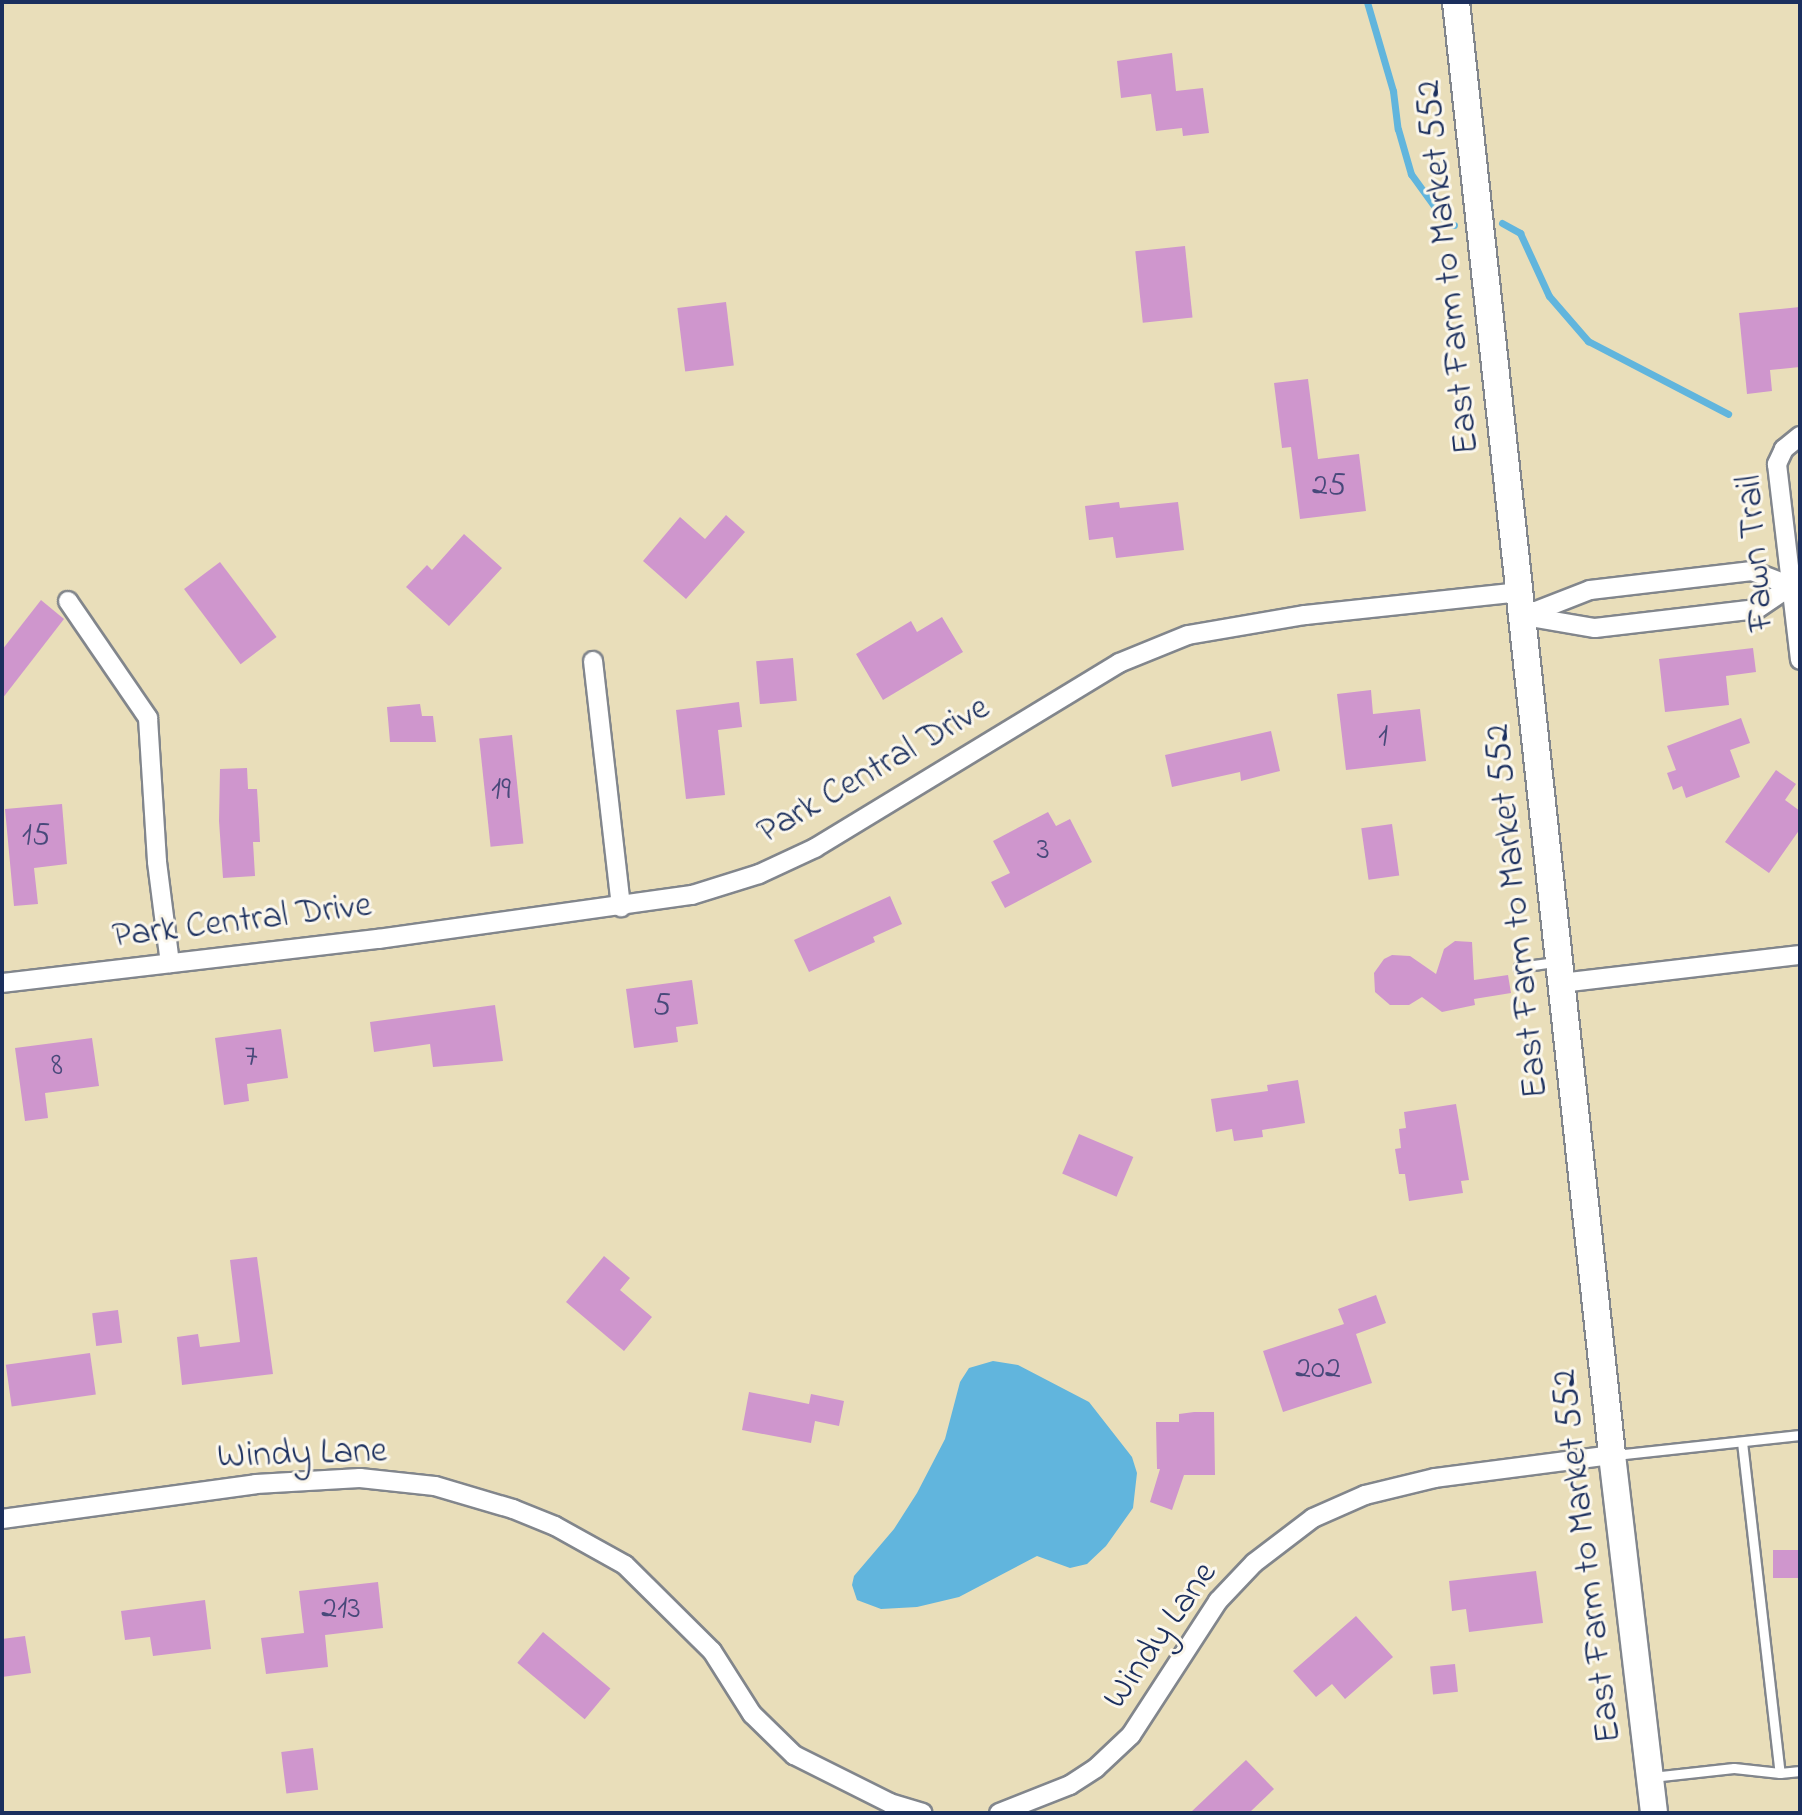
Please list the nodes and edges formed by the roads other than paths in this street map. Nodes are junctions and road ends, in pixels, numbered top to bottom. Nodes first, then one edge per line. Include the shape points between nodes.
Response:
1 (1456, 2) edge
2 (1794, 439) edge
3 (1791, 586) junction
4 (68, 601) dead end
5 (1523, 604) junction
6 (1800, 660) edge
7 (593, 661) dead end
8 (621, 907) junction
9 (1800, 955) edge
10 (170, 963) junction
11 (1519, 967) dead end
12 (1560, 972) junction
13 (2, 983) edge
14 (1800, 1435) edge
15 (1742, 1442) junction
16 (1612, 1455) junction
17 (2, 1519) edge
18 (1800, 1771) edge
19 (1780, 1773) junction
20 (1650, 1777) junction
21 (922, 1813) edge
22 (999, 1813) edge
23 (1654, 1813) edge

1 - 5 main road, East Farm to Market 552
2 - 3 street, Fawn Trail via 1777,464
3 - 5 street via 1752,571 1590,590
3 - 5 street via 1757,609 1595,628
3 - 6 street, Fawn Trail
4 - 10 street via 148,718
5 - 8 street, Park Central Drive via 1305,615 1188,635 1119,663 815,848 746,879
5 - 12 main road, East Farm to Market 552
7 - 8 street
8 - 10 street, Park Central Drive
9 - 12 street
10 - 13 street, Park Central Drive
11 - 12 lane
12 - 16 main road, East Farm to Market 552
14 - 15 lane
15 - 16 lane
15 - 19 lane
16 - 20 main road, East Farm to Market 552
16 - 22 street, Windy Lane via 1435,1478 1365,1495 1313,1518 1254,1563 1218,1601 1131,1735 1105,1760 1070,1785
17 - 21 street, Windy Lane via 256,1484 360,1478 435,1486 513,1509 625,1565 712,1651 752,1714 794,1755 890,1803
18 - 19 lane
19 - 20 lane via 1734,1768
20 - 23 main road, East Farm to Market 552

